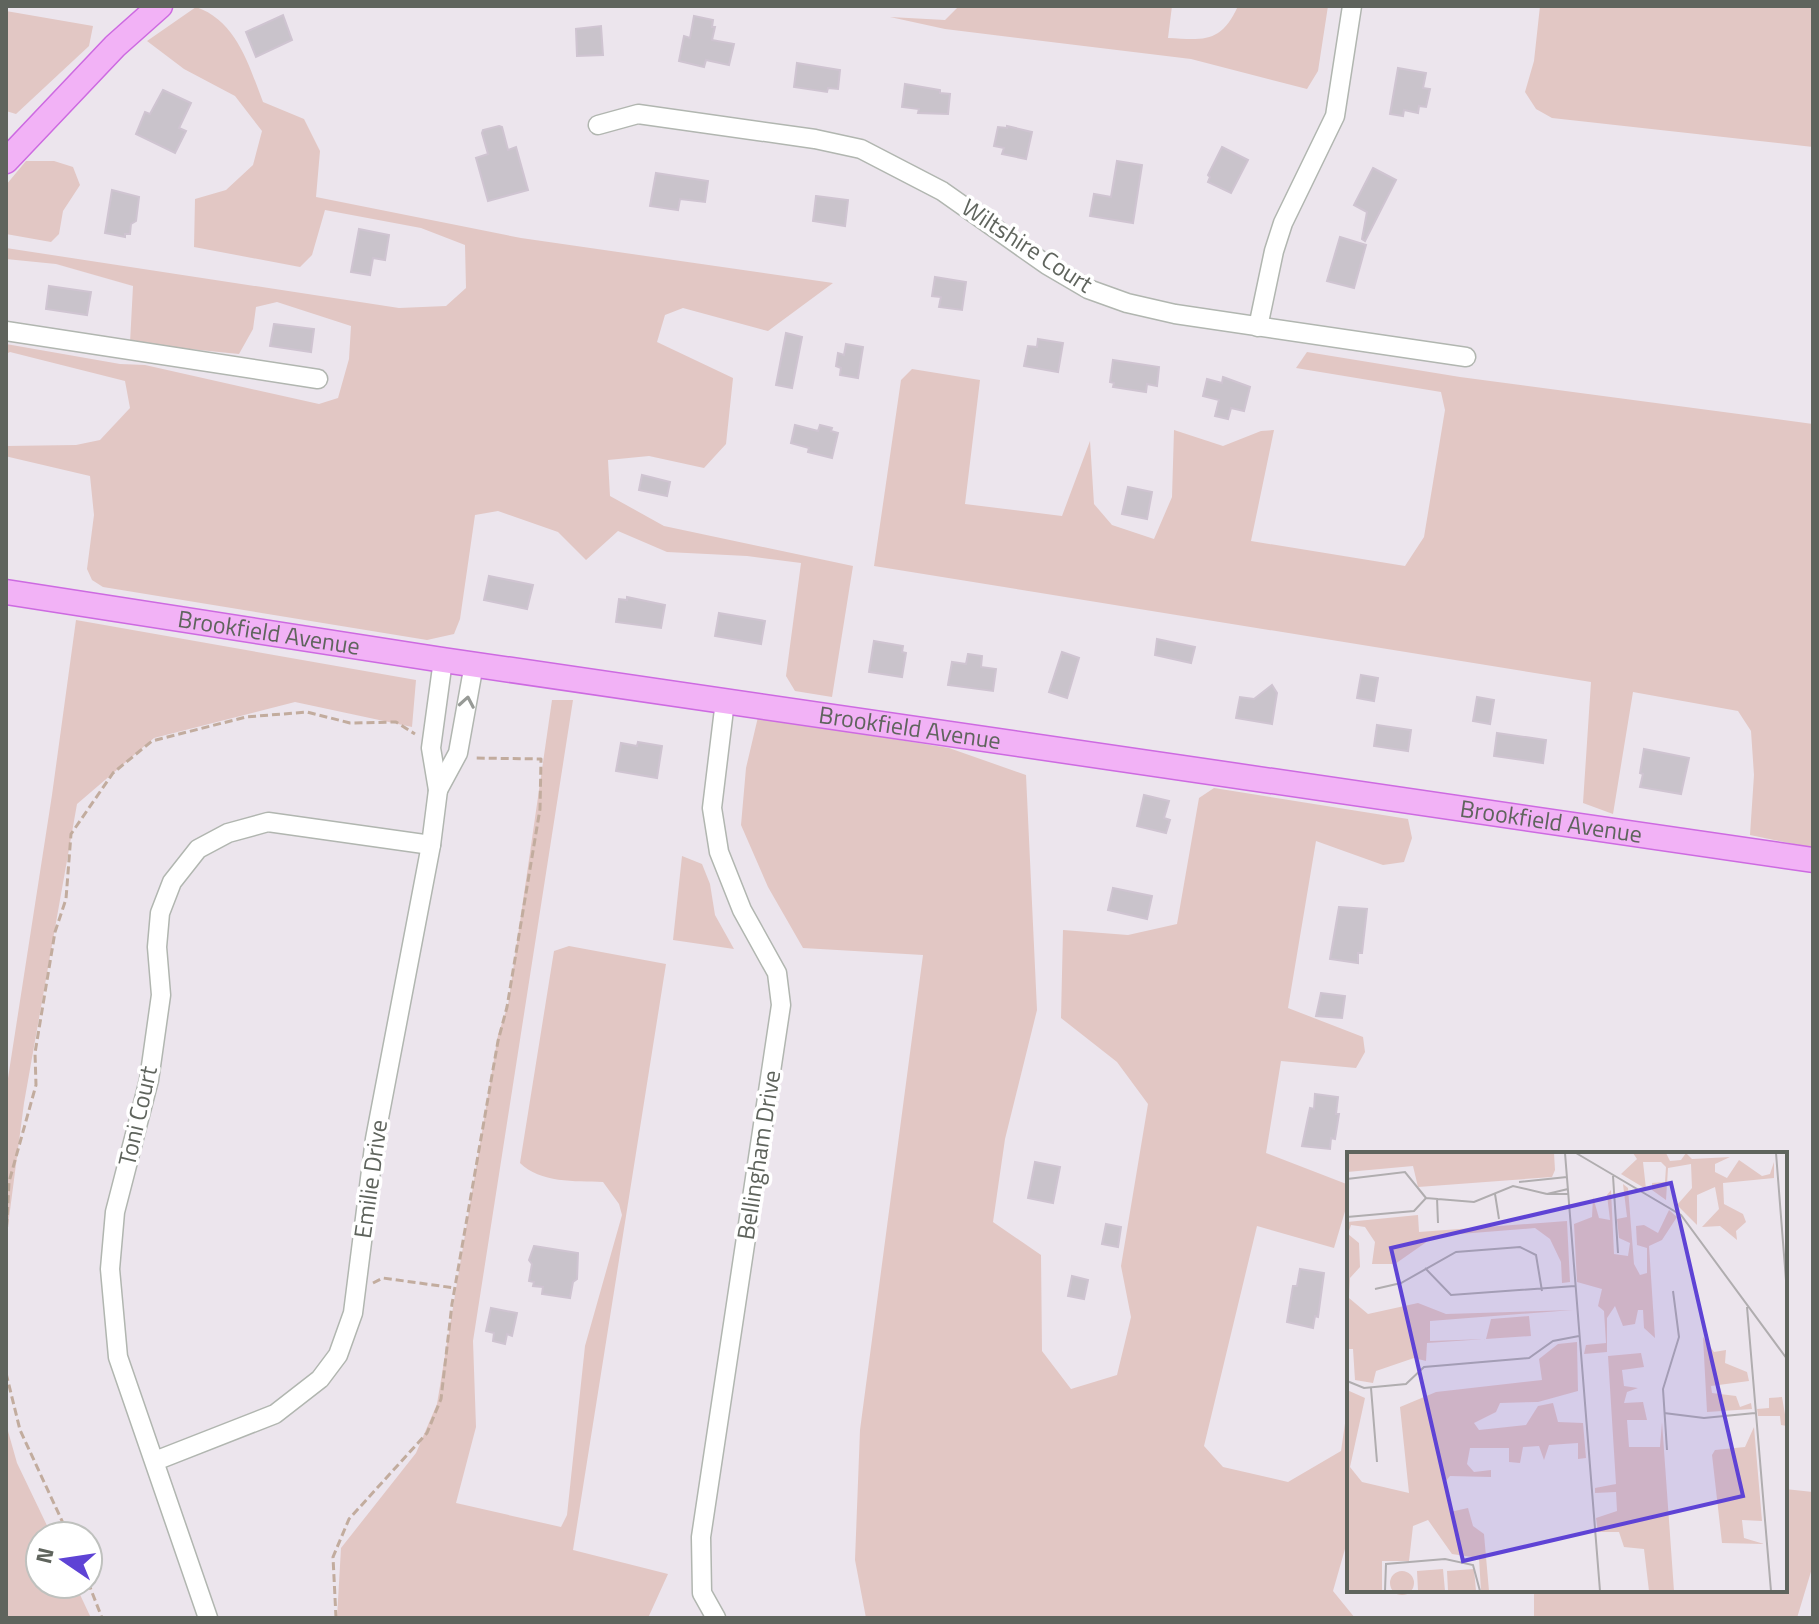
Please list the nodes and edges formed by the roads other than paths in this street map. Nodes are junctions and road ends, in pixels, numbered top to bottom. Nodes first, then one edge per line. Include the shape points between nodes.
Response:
1 (160, 6) edge
2 (1352, 6) edge
3 (598, 125) dead end
4 (6, 161) edge
5 (1258, 327) junction
6 (6, 331) edge
7 (1466, 357) dead end
8 (318, 379) dead end
9 (6, 592) edge
10 (443, 660) junction
11 (474, 664) junction
12 (725, 701) junction
13 (426, 737) junction
14 (460, 740) junction
15 (438, 790) junction
16 (431, 845) junction
17 (1813, 860) edge
18 (155, 1461) junction
19 (208, 1618) edge
20 (716, 1618) edge

1 - 4 main road
2 - 5 street via 1335,116 1283,223
3 - 5 street, Wiltshire Court via 638,114 861,149 942,191 1088,289 1175,314
5 - 7 street, Wiltshire Court
6 - 8 street
9 - 10 main road, Brookfield Avenue
10 - 11 main road, Brookfield Avenue
10 - 13 street, Emilie Drive
11 - 12 main road, Brookfield Avenue
14 -> 11 street, Emilie Drive
12 - 17 main road, Brookfield Avenue
12 - 20 street, Bellingham Drive via 712,808 719,852 742,910 777,973 781,1005 701,1537 702,1593
13 - 14 street
13 - 15 street, Emilie Drive
14 - 15 street, Emilie Drive
15 - 16 street, Emilie Drive
16 - 18 street, Emilie Drive via 375,1139 353,1313 338,1355 320,1379 275,1414
16 - 18 street, Toni Court via 268,822 228,833 198,849 172,882 160,913 161,995 149,1080 115,1212 110,1269 118,1357
18 - 19 street, Toni Court

